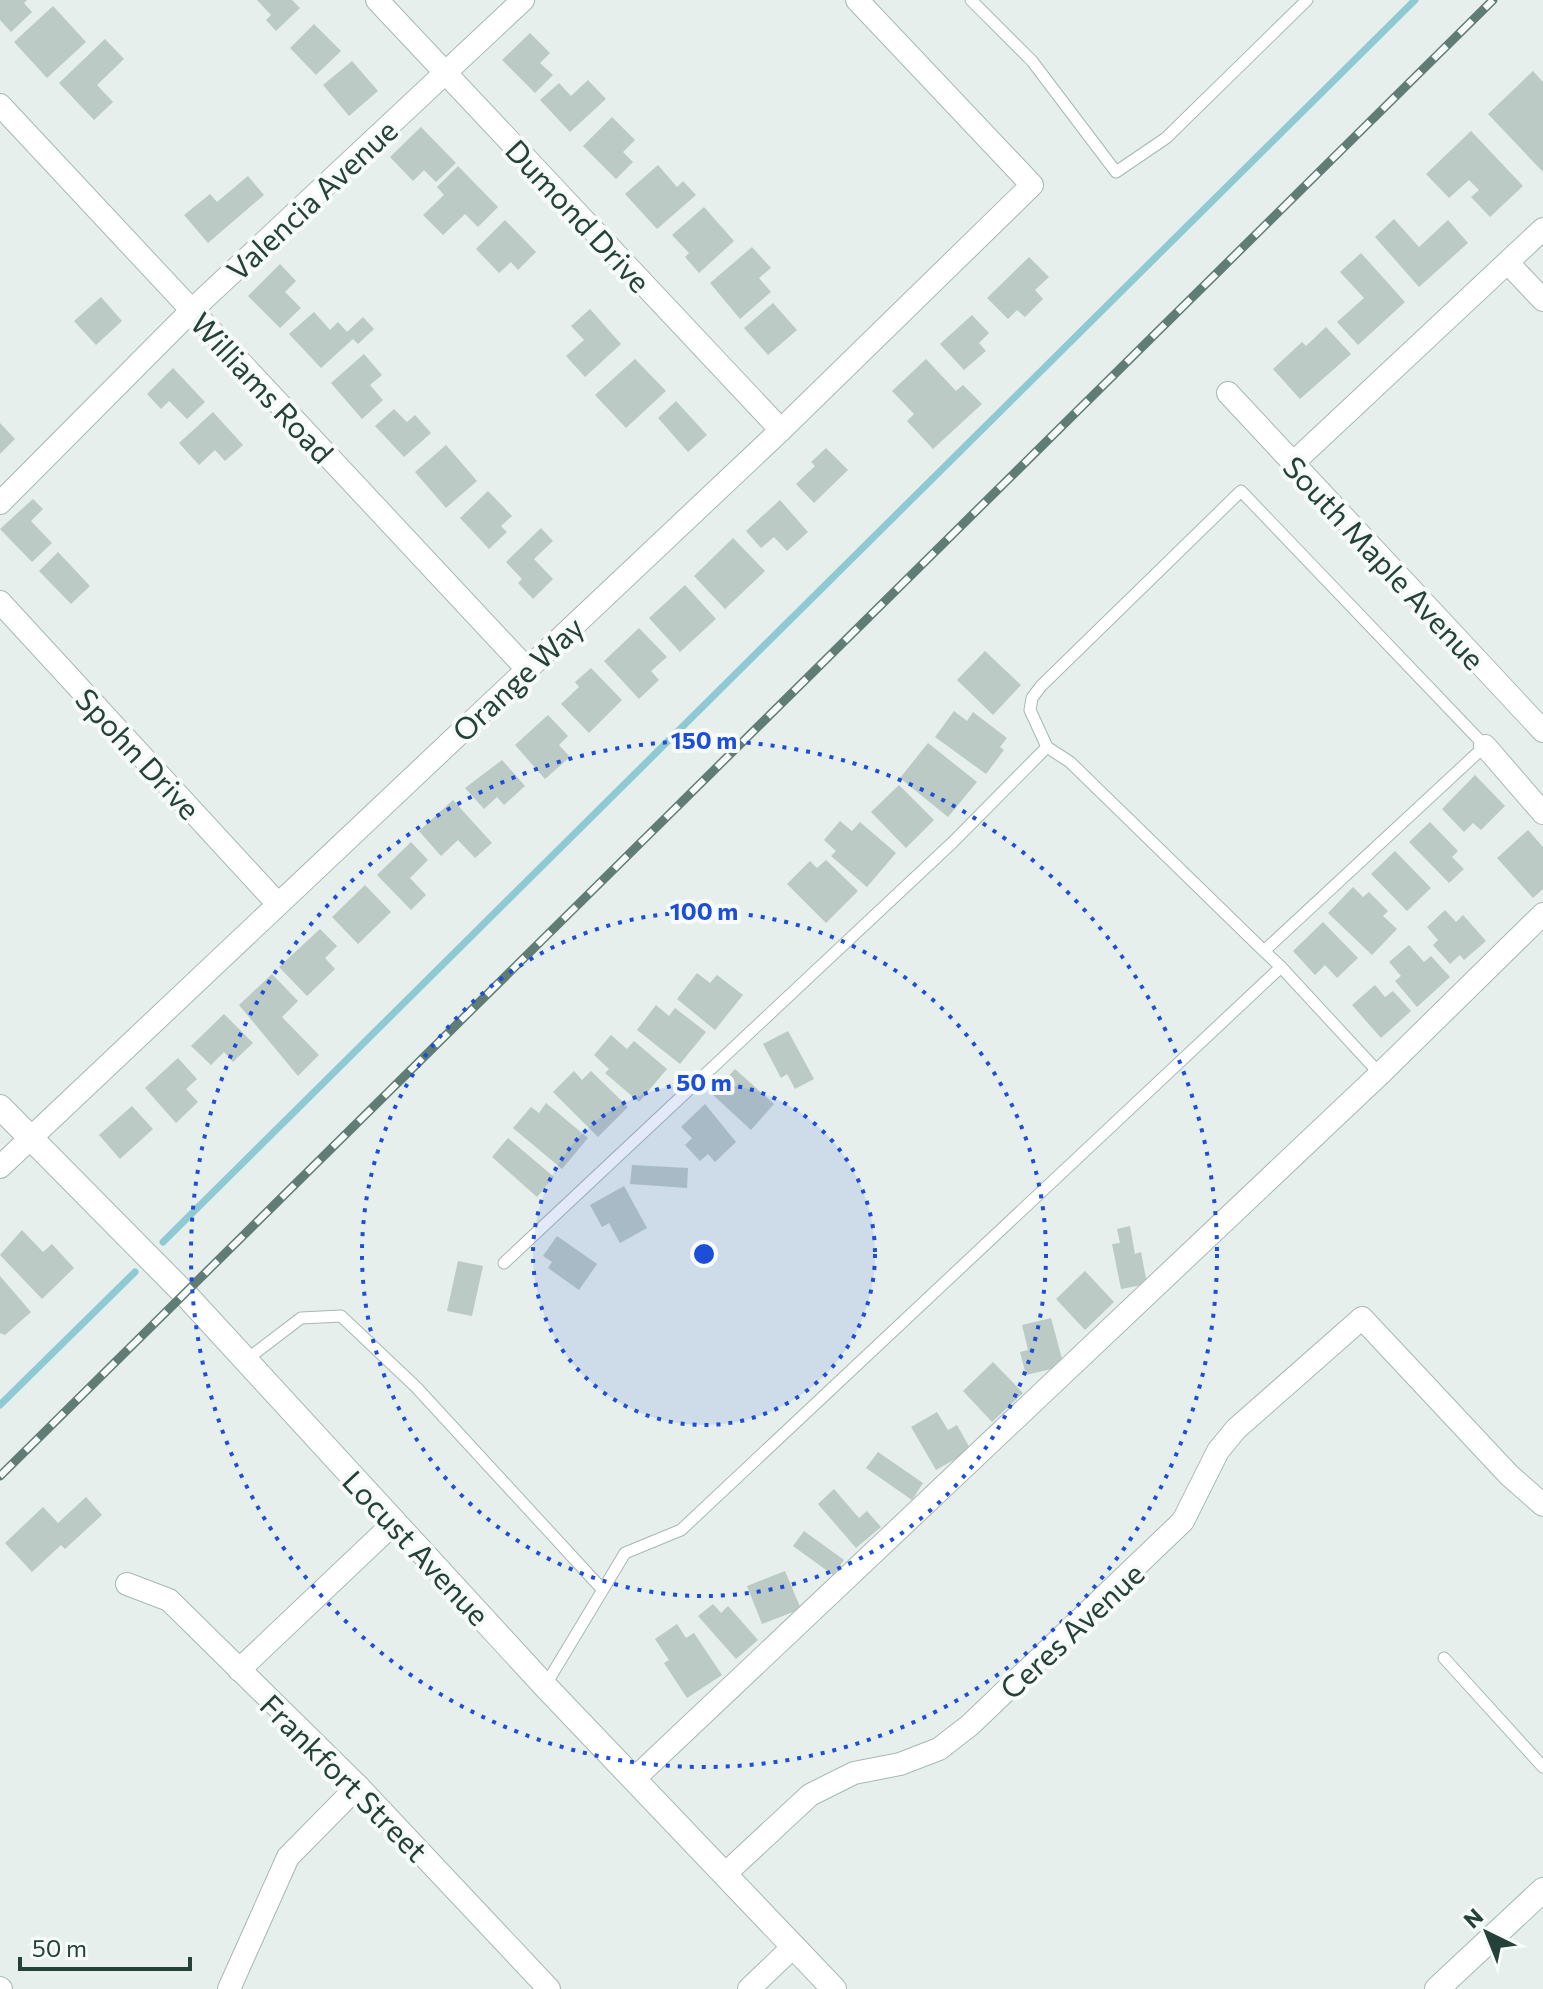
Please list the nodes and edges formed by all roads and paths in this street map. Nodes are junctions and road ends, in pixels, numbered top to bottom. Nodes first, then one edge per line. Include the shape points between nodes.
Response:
1 (377, 0) edge
2 (523, 0) edge
3 (857, 0) edge
4 (971, 0) edge
5 (1307, 0) edge
6 (446, 73) junction
7 (0, 105) edge
8 (1543, 229) edge
9 (1508, 263) junction
10 (1543, 300) edge
11 (192, 310) junction
12 (1228, 393) dead end
13 (781, 430) junction
14 (1292, 464) junction
15 (0, 503) edge
16 (0, 602) edge
17 (527, 669) junction
18 (1543, 731) edge
19 (1485, 746) junction
20 (1047, 747) junction
21 (1543, 813) edge
22 (277, 903) junction
23 (1543, 914) edge
24 (1264, 951) junction
25 (1281, 967) junction
26 (1380, 1074) junction
27 (0, 1107) edge
28 (30, 1139) junction
29 (0, 1167) edge
30 (504, 1263) dead end
31 (246, 1360) junction
32 (1543, 1505) edge
33 (394, 1523) junction
34 (127, 1584) dead end
35 (602, 1589) junction
36 (1444, 1658) dead end
37 (239, 1670) junction
38 (545, 1686) junction
39 (1543, 1767) edge
40 (634, 1779) junction
41 (358, 1786) junction
42 (725, 1874) junction
43 (1543, 1890) edge
44 (794, 1946) junction
45 (229, 1989) edge
46 (549, 1989) edge
47 (749, 1989) edge
48 (834, 1989) edge
49 (1437, 1989) edge

1 - 6 street, Dumond Drive
2 - 6 street, Valencia Avenue
3 - 13 street, Orange Way via 1032,185
4 - 5 lane via 1032,61 1116,172 1166,138
6 - 11 street, Valencia Avenue
6 - 13 street, Dumond Drive
7 - 11 street, Williams Road
8 - 9 street
9 - 10 street
9 - 14 street
11 - 15 street, Valencia Avenue
11 - 17 street, Williams Road
12 - 14 street, South Maple Avenue
13 - 17 street, Orange Way
14 - 18 street, South Maple Avenue
16 - 22 street, Spohn Drive
17 - 22 street, Orange Way
19 - 20 lane via 1241,491 1041,686 1030,710
19 - 21 street
19 - 24 lane
20 - 24 lane via 1070,762
20 - 30 lane via 953,842
22 - 28 street, Orange Way
23 - 26 street
24 - 25 lane
25 - 26 lane
25 - 35 lane via 681,1530 625,1553
26 - 40 street
27 - 28 street, Locust Avenue
28 - 29 street, Orange Way
28 - 31 street, Locust Avenue
31 - 33 street, Locust Avenue
31 - 35 lane via 301,1318 341,1316 416,1387
32 - 42 street, Ceres Avenue via 1362,1318 1236,1429 1218,1451 1183,1521 970,1725 939,1749 854,1773 810,1795
33 - 37 street
33 - 38 street, Locust Avenue
34 - 37 street, Frankfort Street via 169,1600
35 - 38 lane
36 - 39 lane
37 - 41 street, Frankfort Street
38 - 40 street, Locust Avenue
40 - 42 street, Locust Avenue
41 - 45 street via 288,1857
41 - 46 street, Frankfort Street
42 - 44 street, Locust Avenue
43 - 49 street
44 - 47 street
44 - 48 street, Locust Avenue

